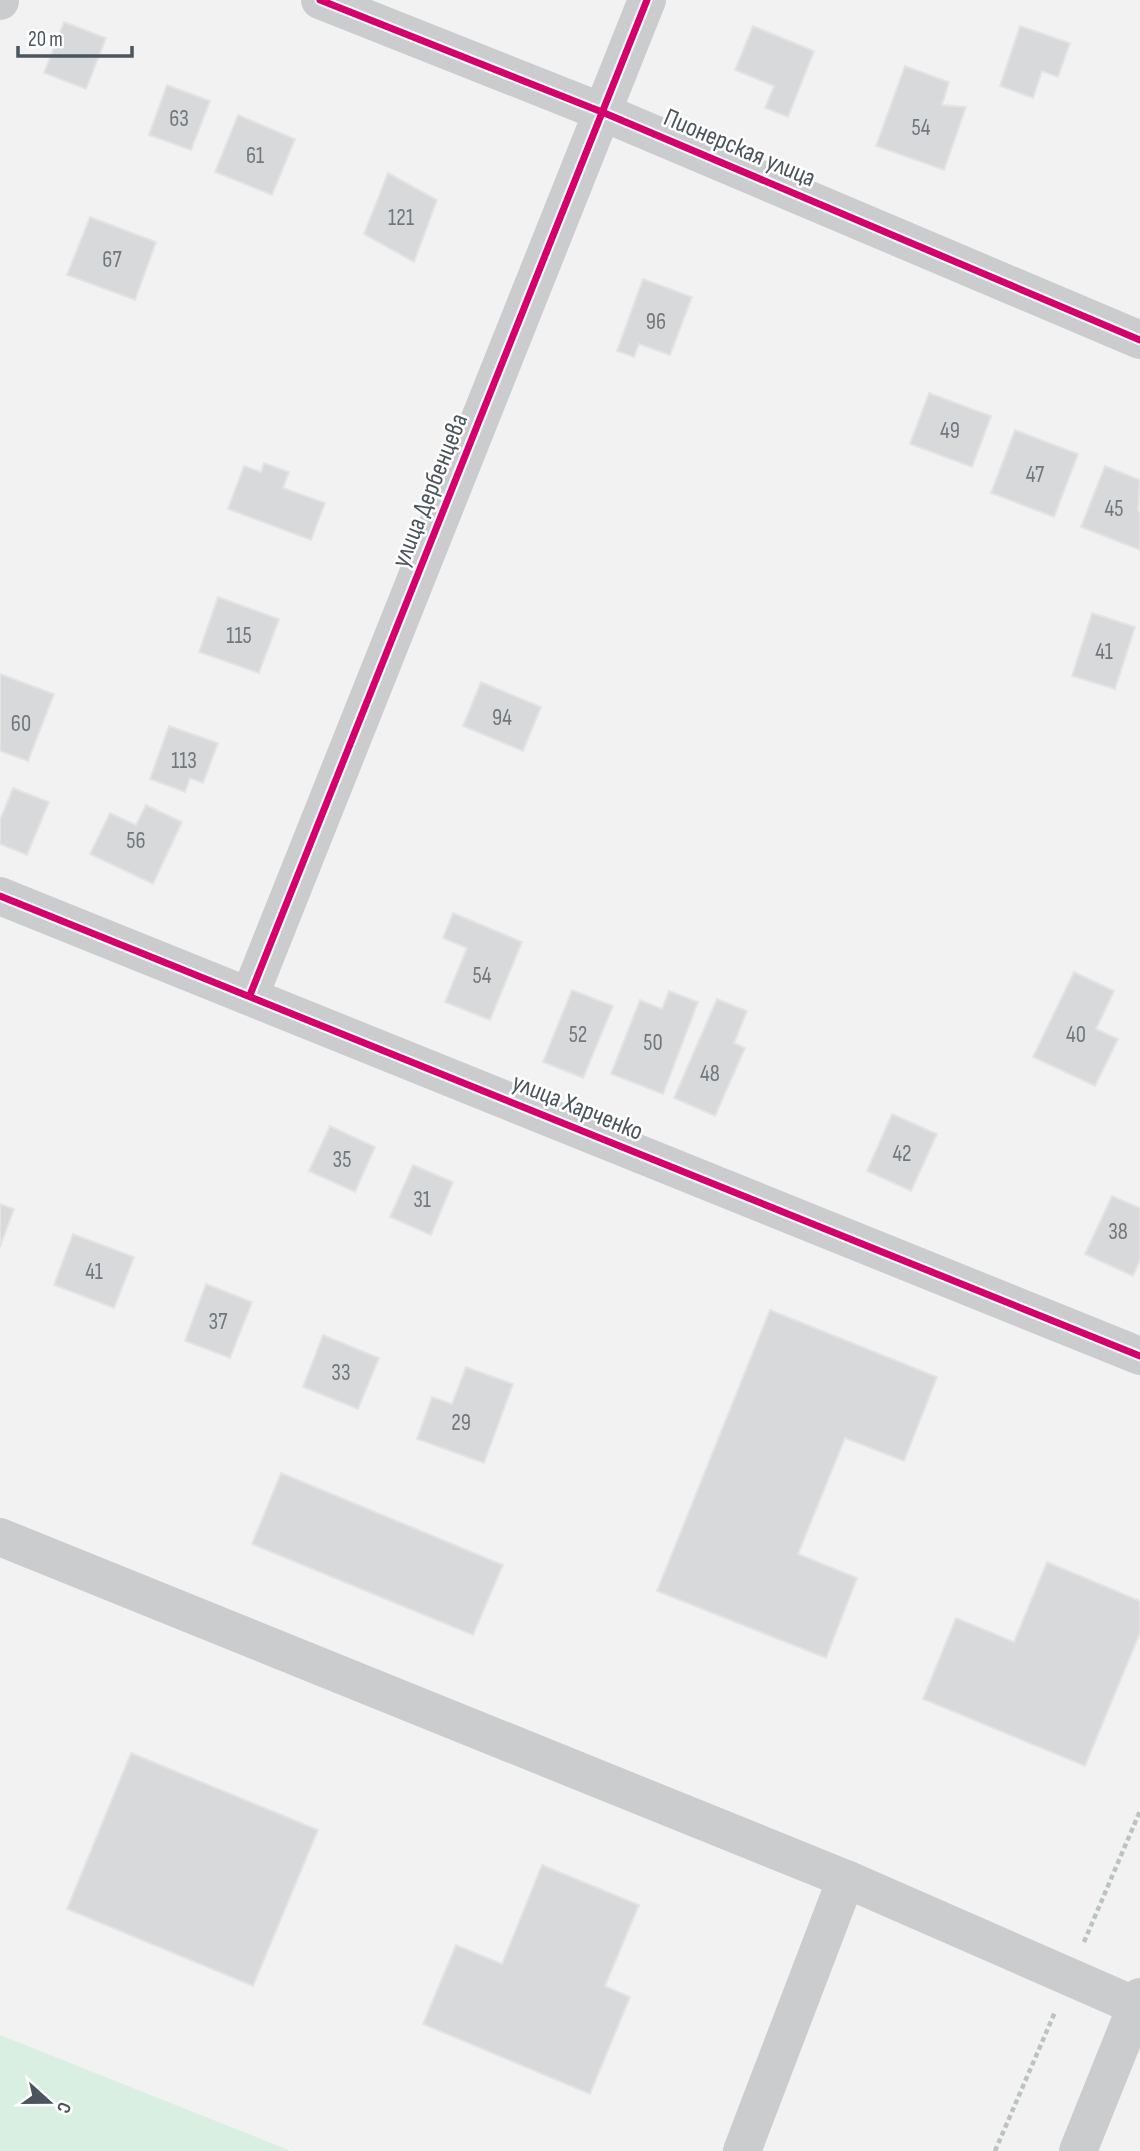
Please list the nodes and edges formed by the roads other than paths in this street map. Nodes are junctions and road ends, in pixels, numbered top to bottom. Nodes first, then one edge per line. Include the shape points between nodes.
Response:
1 (320, 0) edge
2 (647, 0) edge
3 (603, 112) junction
4 (1140, 340) edge
5 (0, 896) edge
6 (250, 995) junction
7 (1140, 1356) edge
8 (0, 1537) edge
9 (846, 1879) junction
10 (1138, 2001) edge
11 (1080, 2150) edge
12 (742, 2151) edge

1 - 3 street, Пионерская улица
2 - 3 street, улица Дербенцева
3 - 4 street, Пионерская улица
3 - 6 street, улица Дербенцева
5 - 6 street, улица Харченко
6 - 7 street, улица Харченко
8 - 9 street
9 - 10 street
9 - 12 street
10 - 11 street

